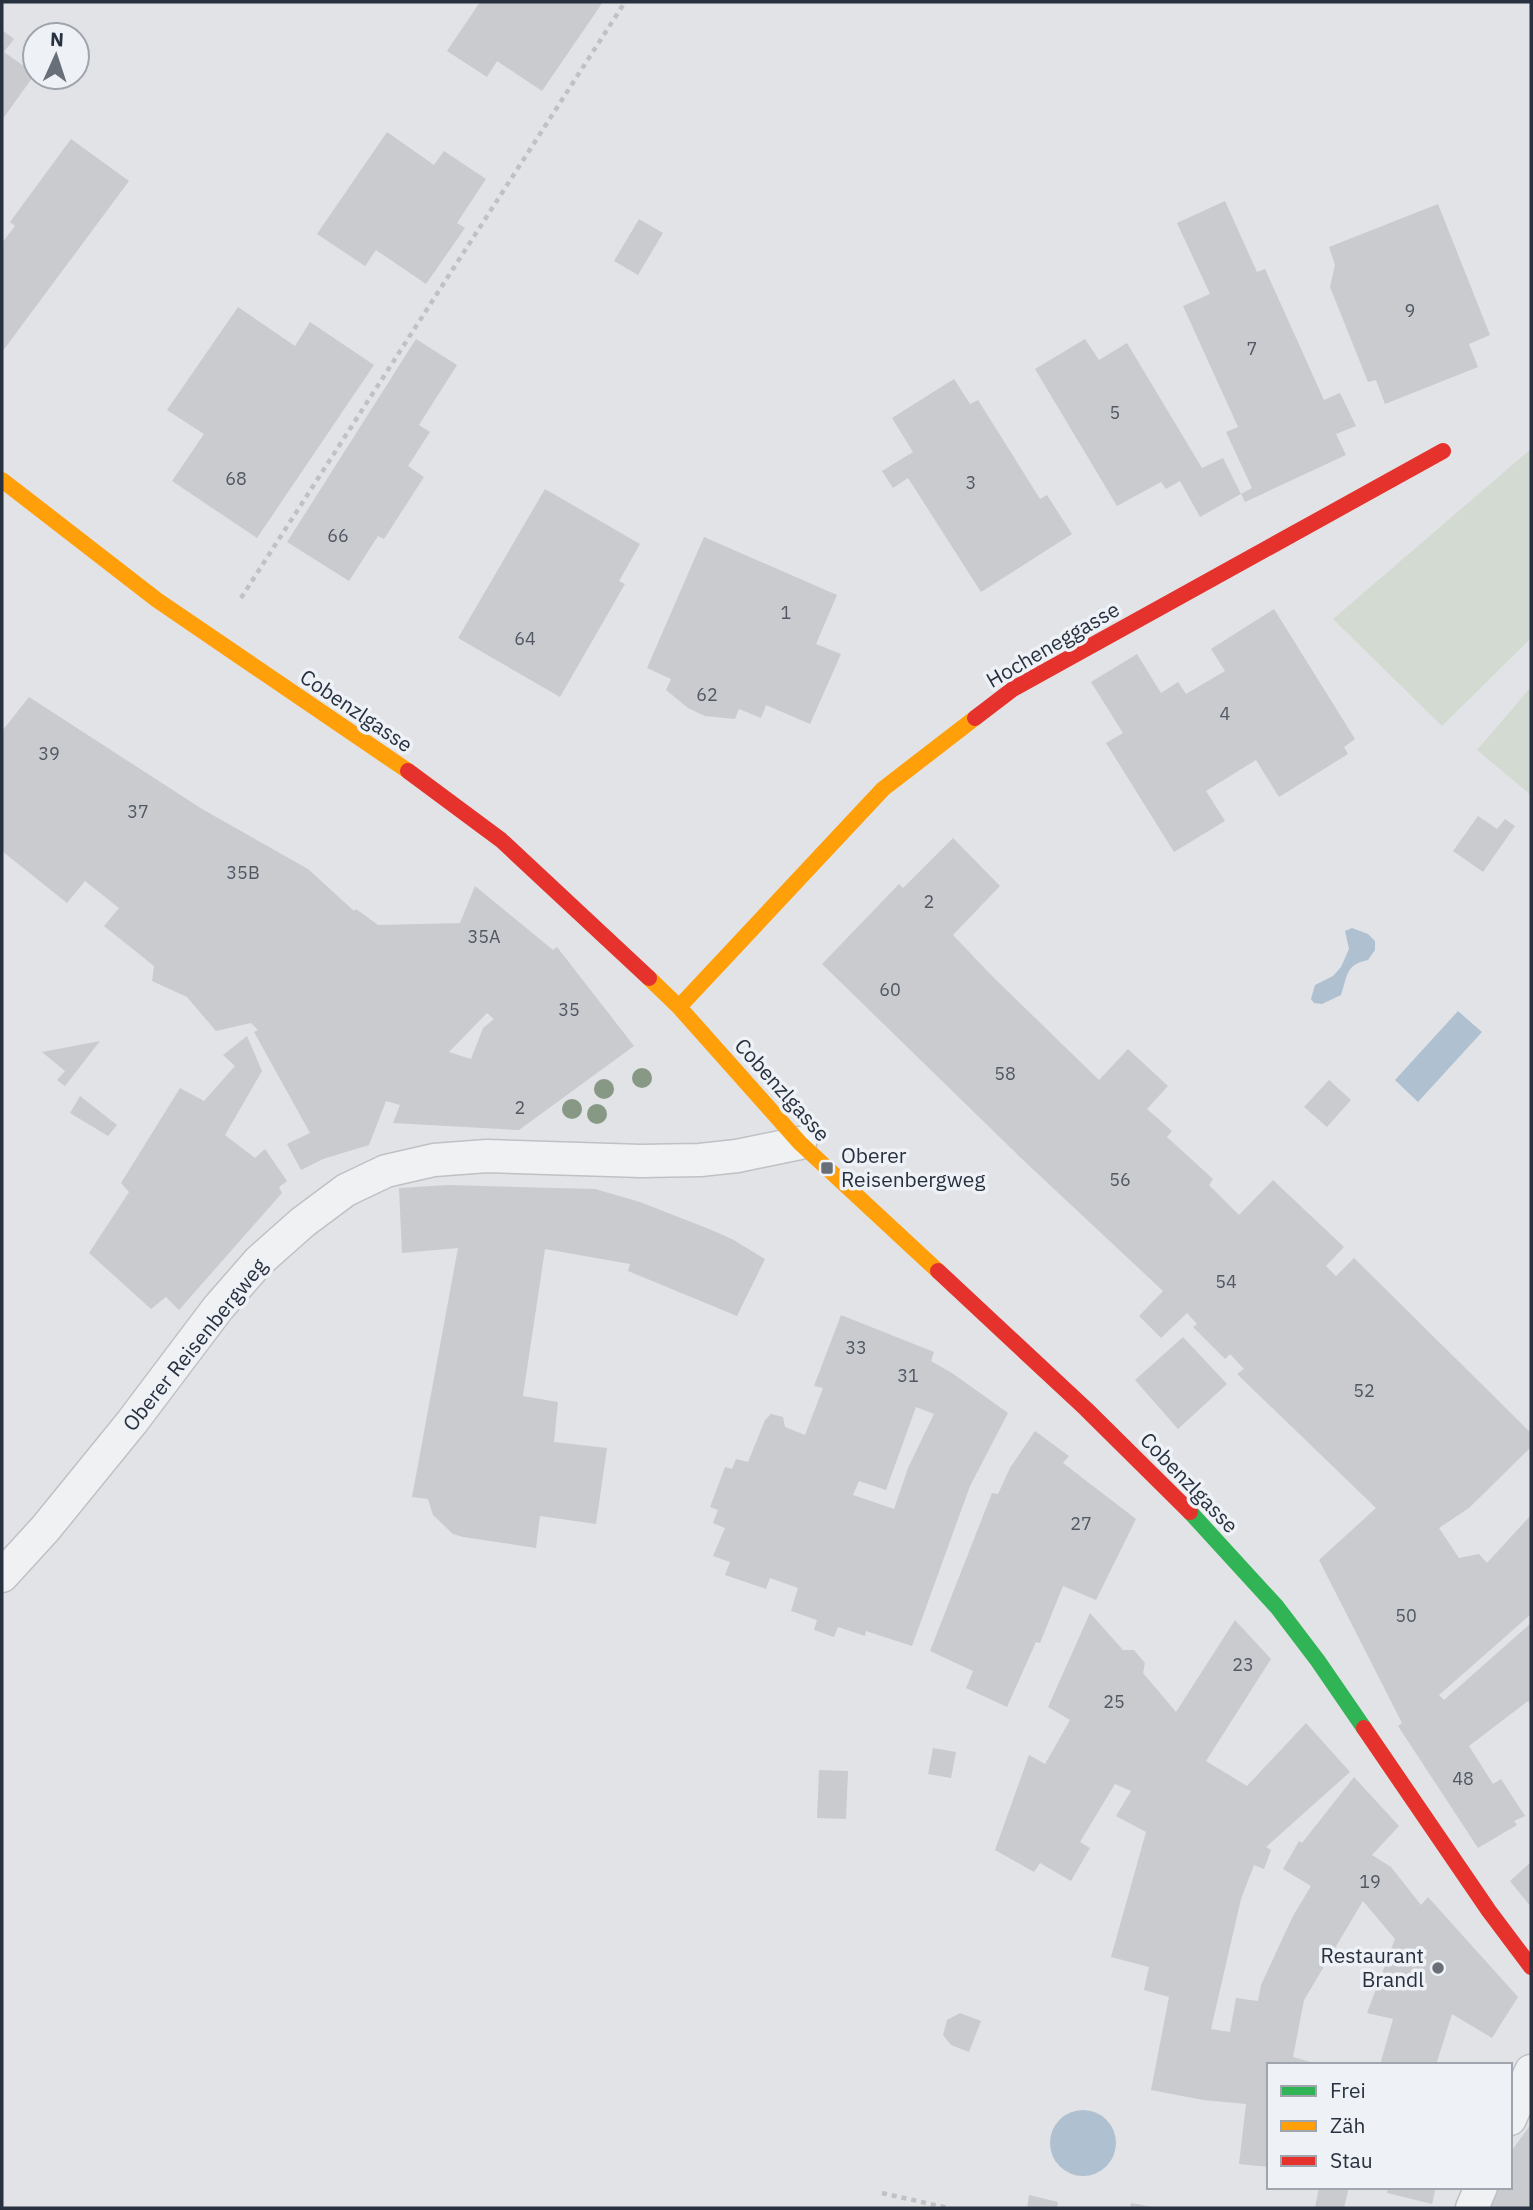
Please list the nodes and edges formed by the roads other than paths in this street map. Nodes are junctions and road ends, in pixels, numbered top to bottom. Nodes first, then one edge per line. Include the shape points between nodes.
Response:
1 (1443, 451) dead end
2 (2, 480) edge
3 (678, 1007) junction
4 (800, 1143) junction
5 (2, 1576) edge
6 (1531, 1967) edge
7 (1531, 2071) edge
8 (1512, 2114) edge
9 (1480, 2189) edge
10 (1472, 2208) edge

1 - 3 street, Hocheneggasse via 1013,689 883,789
2 - 3 street, Cobenzlgasse via 157,600 501,840
3 - 4 street, Cobenzlgasse
4 - 5 lane, Oberer Reisenbergweg via 700,1160 486,1156 434,1160 386,1171 346,1190 259,1261 45,1529
4 - 6 street, Cobenzlgasse via 1164,1486 1277,1607
7 - 8 lane
9 - 10 lane

